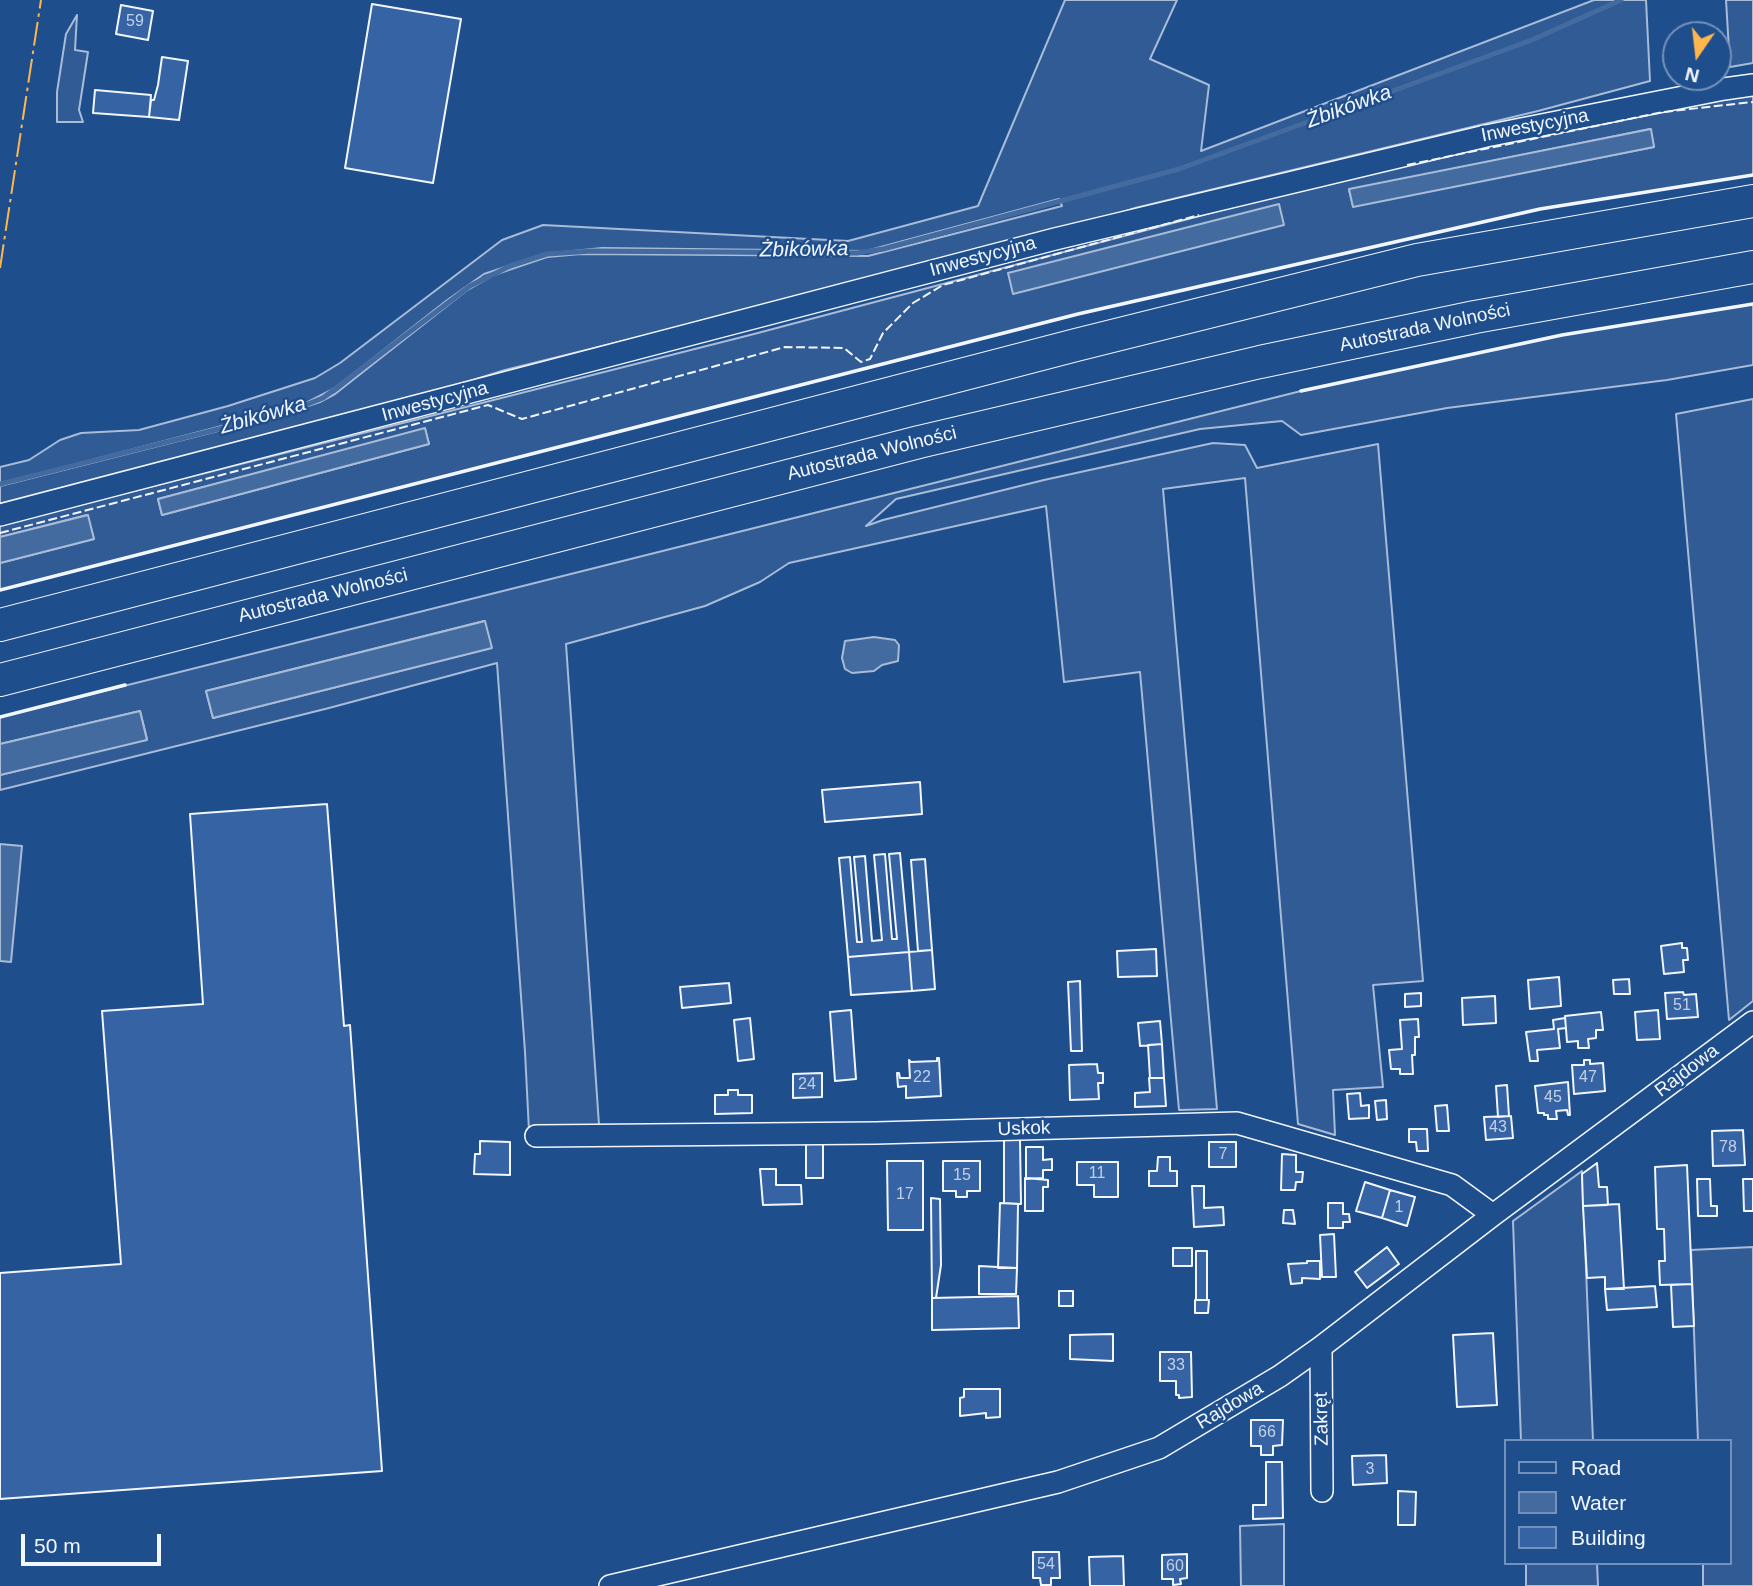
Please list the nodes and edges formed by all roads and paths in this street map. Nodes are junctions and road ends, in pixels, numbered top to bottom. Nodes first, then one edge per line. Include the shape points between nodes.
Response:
1 (1753, 85) edge
2 (1753, 201) edge
3 (1753, 267) edge
4 (0, 515) edge
5 (0, 625) edge
6 (0, 680) edge
7 (1753, 1022) edge
8 (536, 1136) dead end
9 (1493, 1214) junction
10 (1321, 1347) junction
11 (1322, 1491) dead end
12 (610, 1586) edge

1 - 4 street, Inwestycyjna via 1486,136 1055,239
2 - 5 highway via 1417,260
3 - 6 highway, Autostrada Wolności via 1434,325 932,439
7 - 9 street, Rajdowa
8 - 9 street, Uskok via 1237,1123 1452,1185
9 - 10 street, Rajdowa
10 - 11 street, Zakręt
10 - 12 street, Rajdowa via 1159,1448 1071,1478

